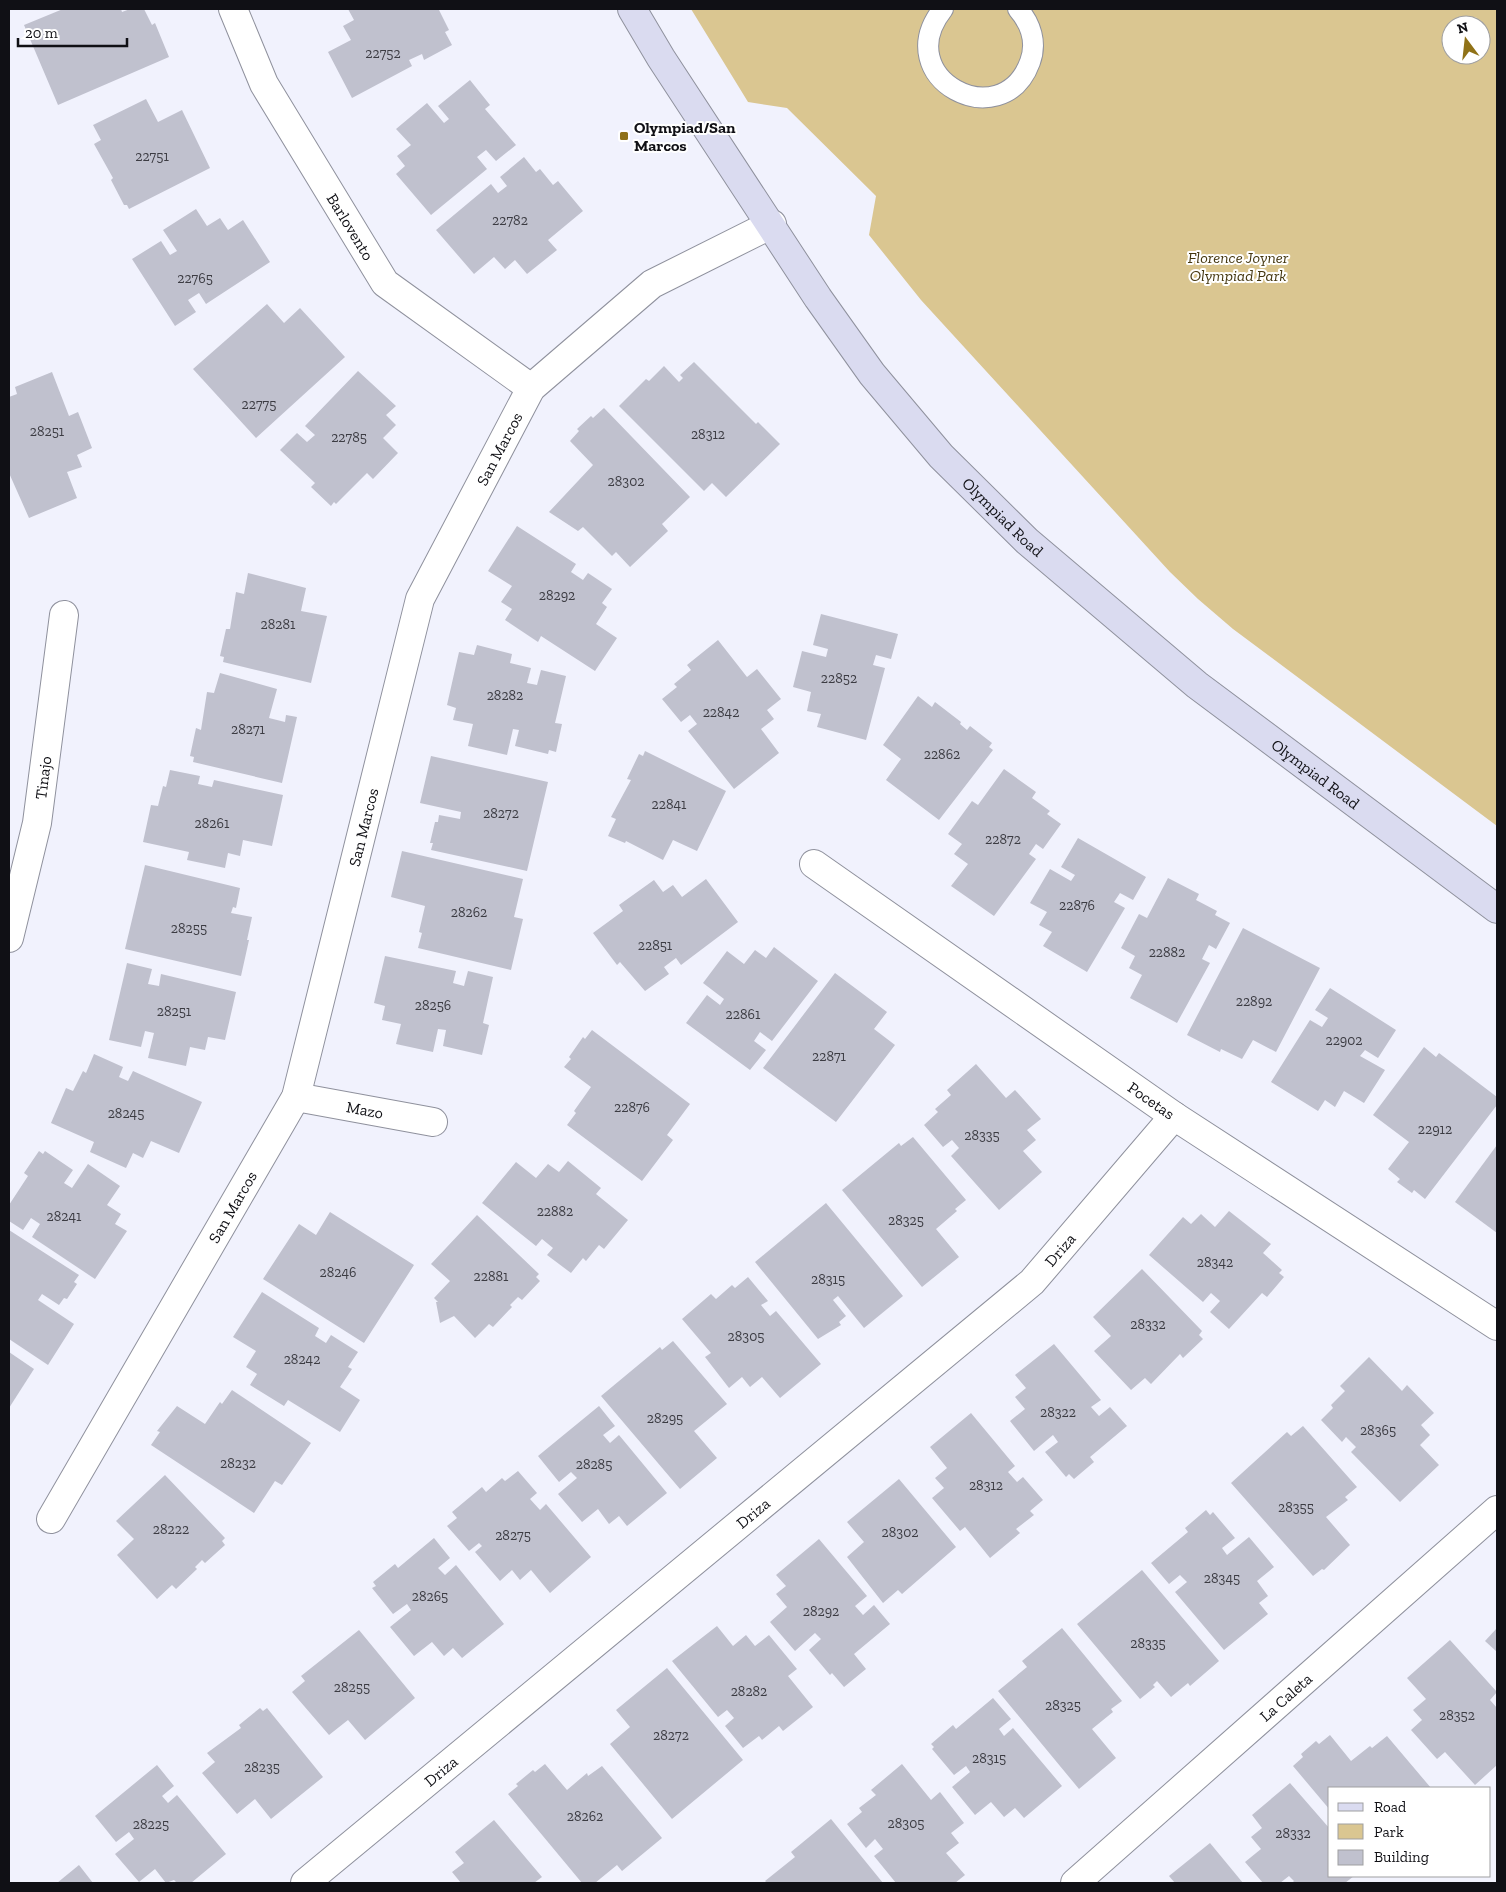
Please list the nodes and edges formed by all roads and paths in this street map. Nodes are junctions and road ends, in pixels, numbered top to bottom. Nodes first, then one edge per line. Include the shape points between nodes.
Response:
1 (233, 9) edge
2 (632, 9) edge
3 (943, 9) edge
4 (1018, 9) edge
5 (772, 224) junction
6 (531, 388) junction
7 (64, 616) dead end
8 (814, 864) dead end
9 (1497, 909) edge
10 (9, 938) edge
11 (296, 1097) junction
12 (1174, 1116) junction
13 (433, 1122) dead end
14 (1497, 1326) edge
15 (1497, 1510) edge
16 (51, 1519) dead end
17 (305, 1883) edge
18 (1075, 1883) edge

1 - 6 street, Barlovento via 264,84 384,283
2 - 5 main road, Olympiad Road
3 - 4 lane via 934,20 928,36 932,67 941,81 953,90 967,97 983,98 1000,94 1015,84 1033,53 1032,35
5 - 6 street, San Marcos via 652,284
5 - 9 main road, Olympiad Road via 818,298 872,374 941,456 1027,541 1196,685
6 - 11 street, San Marcos via 420,599
7 - 10 street, Tinajo via 37,823
8 - 12 street, Pocetas
11 - 13 street, Mazo
11 - 16 street, San Marcos
12 - 14 street, Pocetas
12 - 17 street, Driza via 1032,1282
15 - 18 street, La Caleta

